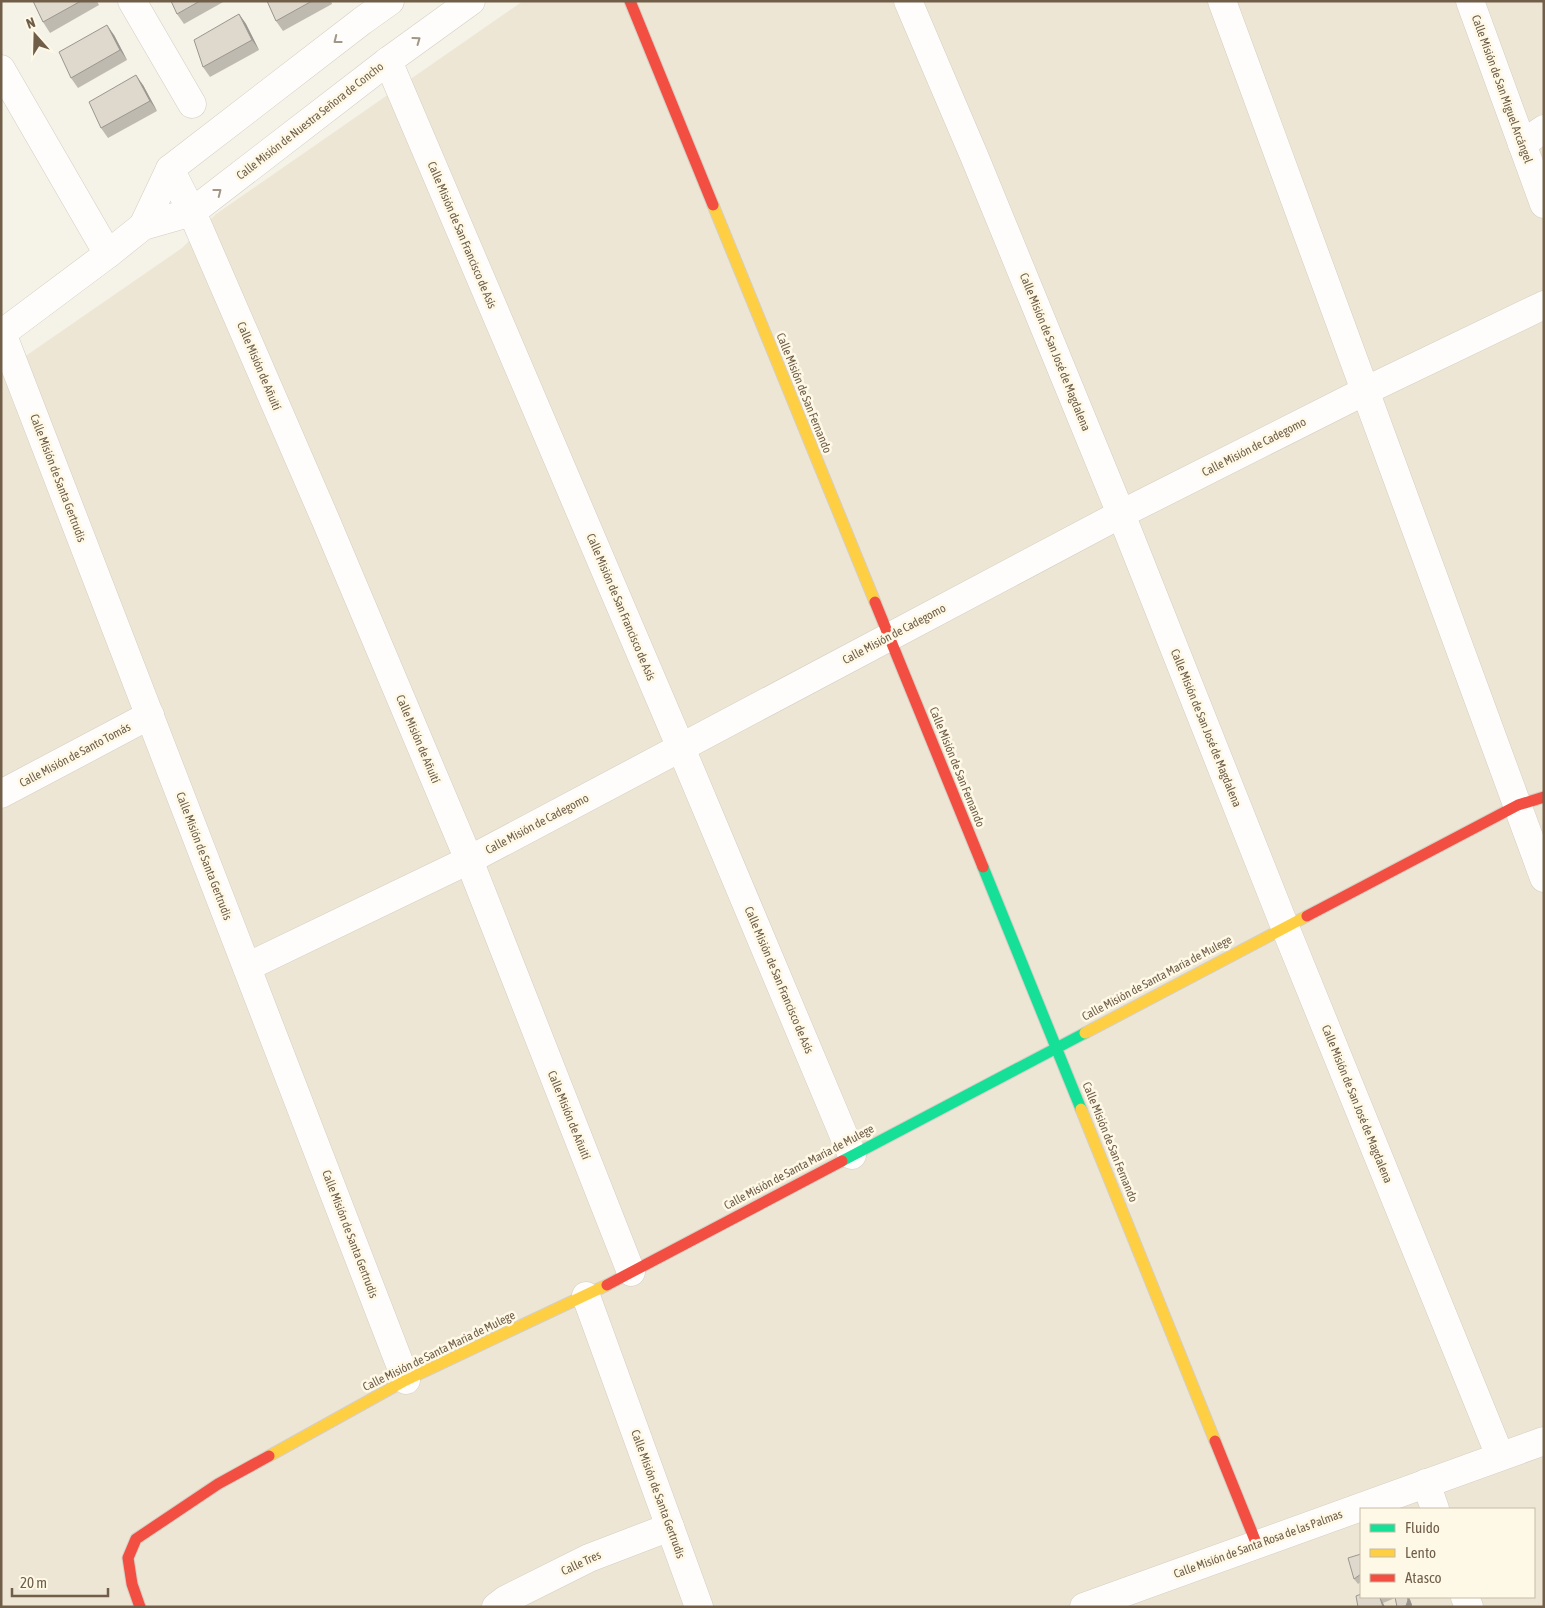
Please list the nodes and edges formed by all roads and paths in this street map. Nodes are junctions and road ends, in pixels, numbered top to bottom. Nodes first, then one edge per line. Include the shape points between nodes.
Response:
1 (132, 1) edge
2 (390, 1) edge
3 (471, 1) edge
4 (630, 1) edge
5 (908, 1) edge
6 (1222, 1) edge
7 (1470, 1) edge
8 (357, 11) edge
9 (388, 61) junction
10 (1, 69) edge
11 (192, 104) dead end
12 (1533, 136) edge
13 (170, 169) junction
14 (1544, 204) edge
15 (192, 212) junction
16 (143, 226) junction
17 (108, 254) junction
18 (1544, 305) edge
19 (2, 333) edge
20 (1365, 391) junction
21 (1121, 514) junction
22 (888, 637) junction
23 (150, 715) junction
24 (681, 748) junction
25 (1, 794) edge
26 (1544, 796) edge
27 (1518, 805) junction
28 (469, 860) junction
29 (1544, 878) edge
30 (1285, 927) junction
31 (247, 967) junction
32 (1056, 1047) junction
33 (852, 1155) junction
34 (631, 1272) junction
35 (586, 1296) junction
36 (406, 1380) junction
37 (1544, 1441) edge
38 (1500, 1456) junction
39 (1426, 1483) junction
40 (1435, 1508) edge
41 (670, 1527) junction
42 (1258, 1544) junction
43 (140, 1607) edge
44 (496, 1607) edge
45 (699, 1607) edge
46 (1084, 1607) edge

1 - 11 street
2 - 8 street, Calle Misión de Nuestra Señora de Concho
9 -> 3 street, Calle Misión de Nuestra Señora de Concho
4 - 22 street, Calle Misión de San Fernando
5 - 21 street, Calle Misión de San José de Magdalena
6 - 20 street
7 - 12 street, Calle Misión de San Miguel Arcángel
8 -> 13 street, Calle Misión de Nuestra Señora de Concho
15 -> 9 street, Calle Misión de Nuestra Señora de Concho
9 - 24 street, Calle Misión de San Francisco de Asís
10 - 17 street
12 - 14 street, Calle Misión de San Miguel Arcángel
13 - 15 street, Calle Misión de Añuití
13 - 16 street, Calle Misión de Nuestra Señora de Concho
15 - 16 street, Calle Misión de Nuestra Señora de Concho
15 - 28 street, Calle Misión de Añuití
16 - 17 street, Calle Misión de Nuestra Señora de Concho
17 - 19 street, Calle Misión de Nuestra Señora de Concho
18 - 20 street, Calle Misión de Cadegomo
19 - 23 street, Calle Misión de Santa Gertrudis
20 - 21 street, Calle Misión de Cadegomo
20 - 27 street
21 - 22 street, Calle Misión de Cadegomo
21 - 30 street, Calle Misión de San José de Magdalena
22 - 24 street, Calle Misión de Cadegomo
22 - 32 street, Calle Misión de San Fernando
23 - 25 street, Calle Misión de Santo Tomás
23 - 31 street, Calle Misión de Santa Gertrudis
24 - 28 street, Calle Misión de Cadegomo
24 - 33 street, Calle Misión de San Francisco de Asís
26 - 27 street, Calle Misión de Santa Maria de Mulege
27 - 29 street
27 - 30 street, Calle Misión de Santa Maria de Mulege
28 - 31 street, Calle Misión de Cadegomo
28 - 34 street, Calle Misión de Añuití
30 - 32 street, Calle Misión de Santa Maria de Mulege
30 - 38 street, Calle Misión de San José de Magdalena
31 - 36 street, Calle Misión de Santa Gertrudis
32 - 33 street, Calle Misión de Santa Maria de Mulege
32 - 42 street, Calle Misión de San Fernando
33 - 34 street, Calle Misión de Santa Maria de Mulege
34 - 35 street, Calle Misión de Santa Maria de Mulege
35 - 36 street, Calle Misión de Santa Maria de Mulege
35 - 41 street, Calle Misión de Santa Gertrudis
36 - 43 street, Calle Misión de Santa Maria de Mulege via 218,1484 136,1539 128,1558
37 - 38 street, Calle Misión de Santa Rosa de las Palmas
38 - 39 street, Calle Misión de Santa Rosa de las Palmas
39 - 40 street
39 - 42 street, Calle Misión de Santa Rosa de las Palmas
41 - 44 street, Calle Tres via 590,1558
41 - 45 street, Calle Misión de Santa Gertrudis
42 - 46 street, Calle Misión de Santa Rosa de las Palmas

